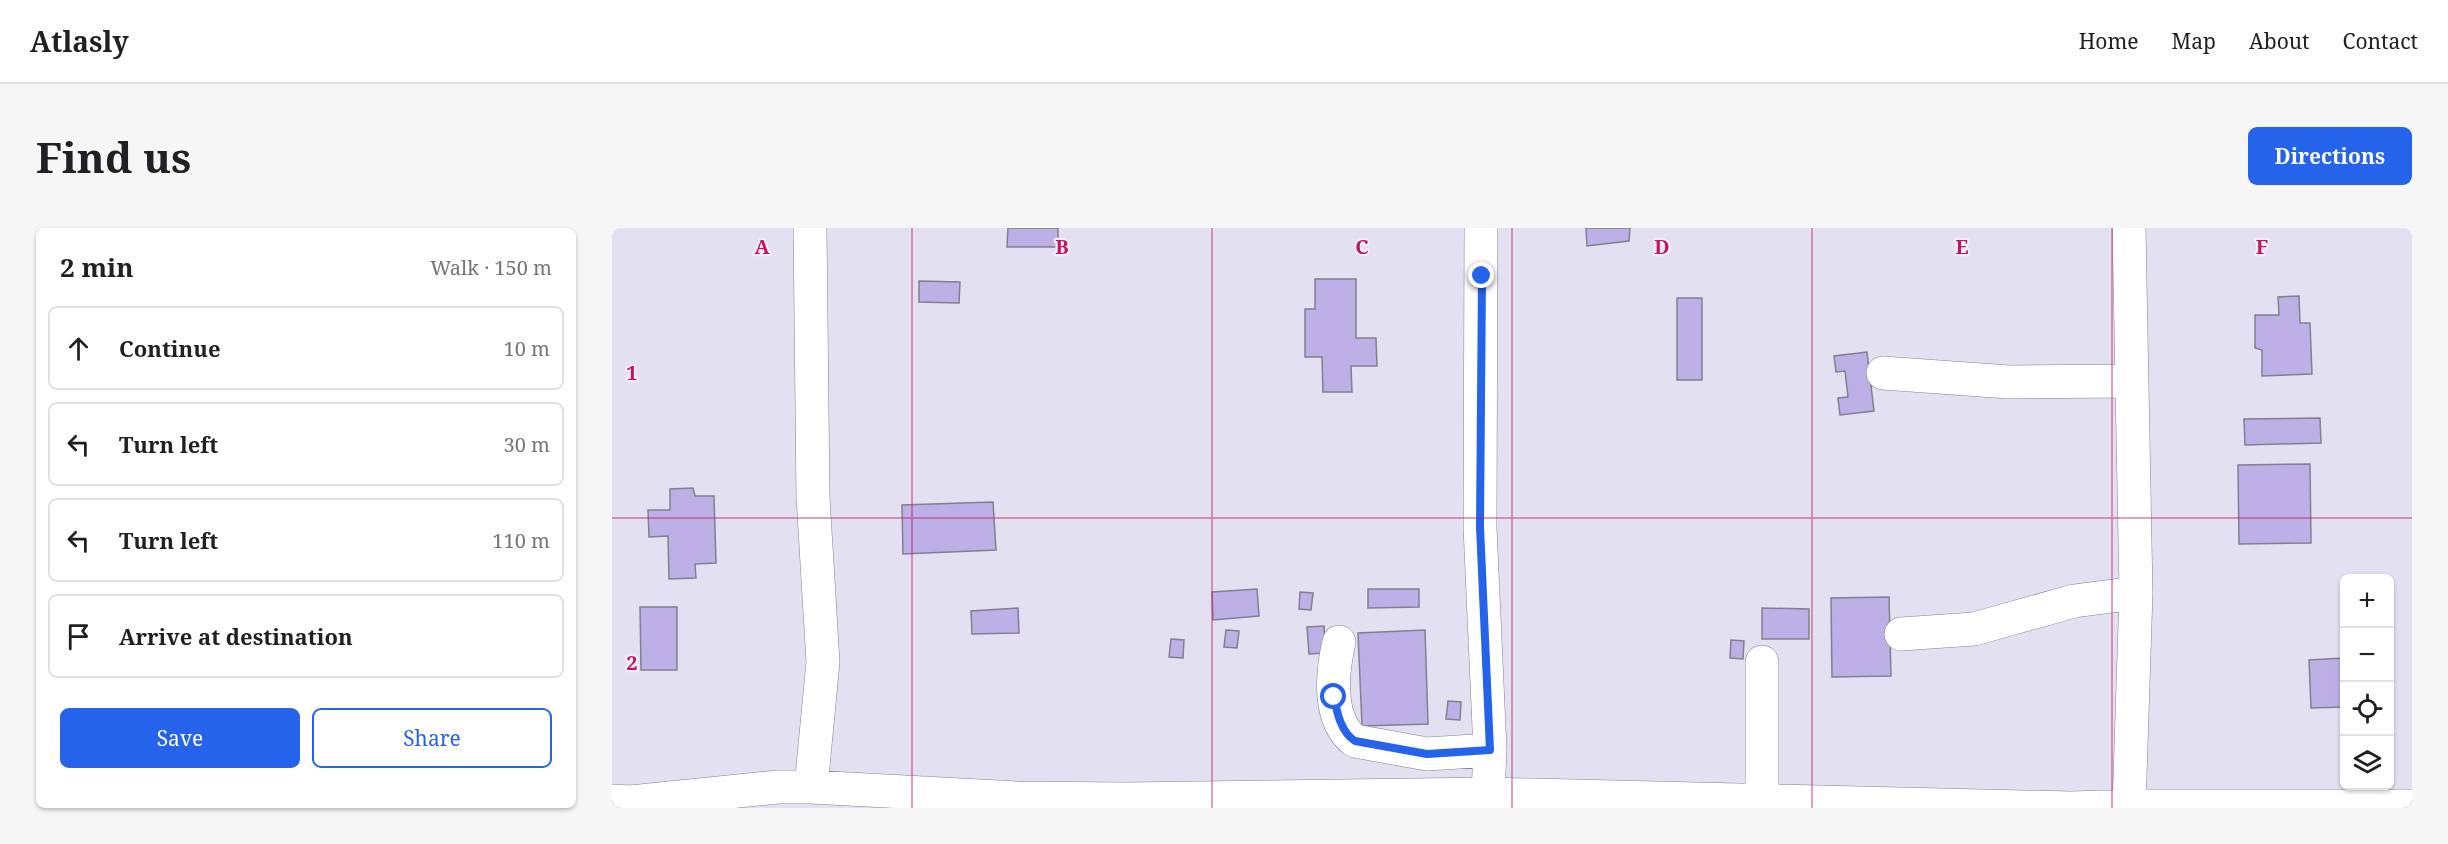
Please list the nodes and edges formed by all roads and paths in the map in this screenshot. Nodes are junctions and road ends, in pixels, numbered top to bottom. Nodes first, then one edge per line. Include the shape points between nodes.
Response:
1 (810, 228) edge
2 (1481, 228) edge
3 (2129, 228) edge
4 (1883, 373) dead end
5 (2132, 381) junction
6 (2136, 593) junction
7 (1901, 634) dead end
8 (1339, 642) dead end
9 (1762, 662) dead end
10 (1490, 750) junction
11 (811, 787) junction
12 (1488, 794) junction
13 (1762, 802) junction
14 (624, 804) edge
15 (2412, 806) edge
16 (2129, 807) edge
17 (2071, 808) edge

1 - 11 street via 813,497 823,662
2 - 10 street via 1480,527
3 - 5 street
4 - 5 street via 2010,382
5 - 6 street
6 - 7 street via 2074,601 1974,629
6 - 16 street
8 - 10 street via 1334,697 1346,734 1355,741 1427,754
9 - 13 street
10 - 12 street
11 - 12 street via 1028,799
11 - 14 street
12 - 13 street
13 - 17 street
15 - 16 street
16 - 17 street

